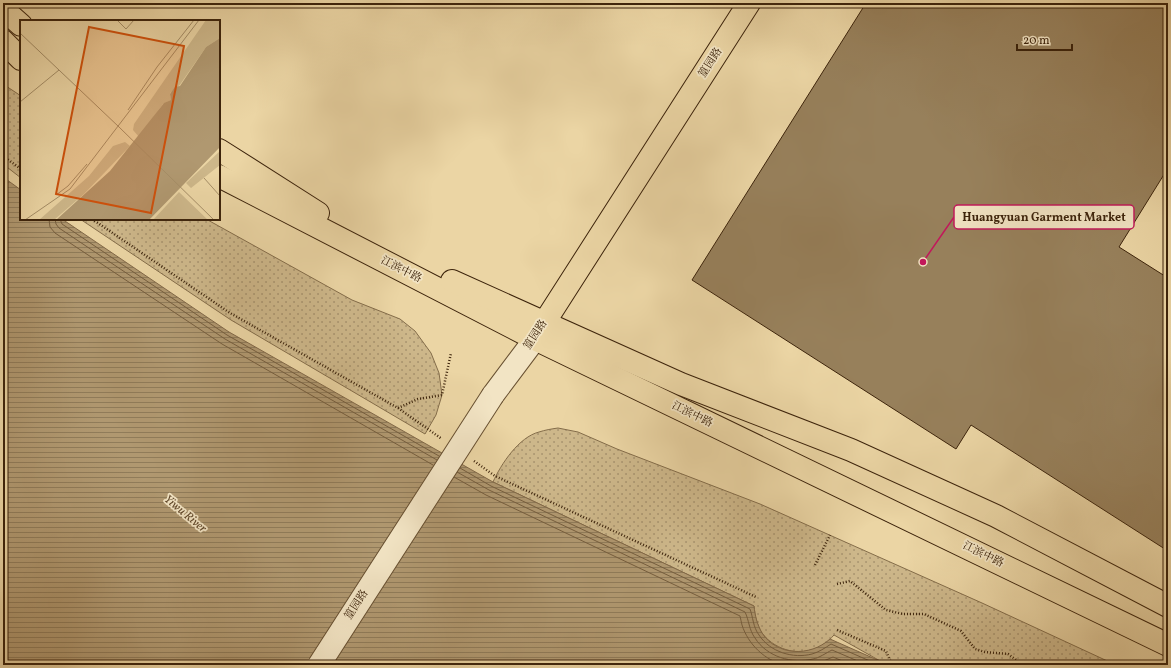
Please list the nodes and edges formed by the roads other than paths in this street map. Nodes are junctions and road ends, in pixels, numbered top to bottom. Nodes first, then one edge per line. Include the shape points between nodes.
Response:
1 (749, 3) edge
2 (3, 9) edge
3 (20, 24) edge
4 (3, 41) edge
5 (20, 58) edge
6 (220, 151) edge
7 (220, 176) edge
8 (540, 330) junction
9 (1168, 606) edge
10 (1168, 645) edge
11 (318, 665) edge

1 - 8 main road, 篁园路
2 - 3 main road
4 - 5 main road
6 - 8 main road, 江滨中路 via 319,213
7 - 8 main road, 江滨中路
8 - 9 main road, 江滨中路 via 850,450 996,516
8 - 10 main road, 江滨中路
8 - 11 street, 篁园路, bridge via 493,395

